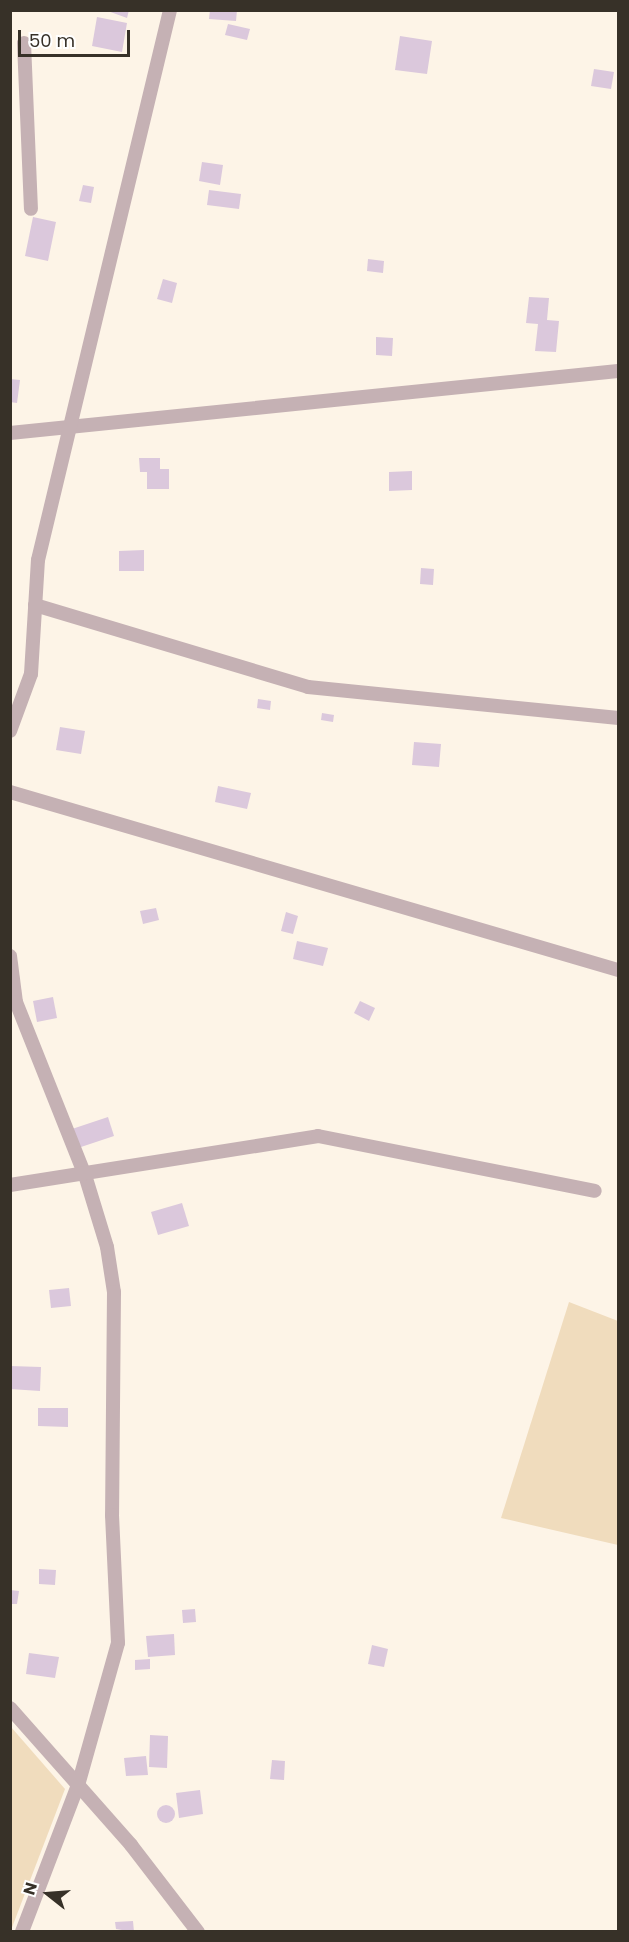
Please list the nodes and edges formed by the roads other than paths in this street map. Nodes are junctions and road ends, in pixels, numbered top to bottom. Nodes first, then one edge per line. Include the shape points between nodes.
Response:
1 (170, 10) edge
2 (24, 43) dead end
3 (31, 209) dead end
4 (618, 371) edge
5 (71, 424) junction
6 (10, 433) edge
7 (35, 605) junction
8 (618, 718) edge
9 (10, 731) edge
10 (10, 792) edge
11 (10, 956) edge
12 (618, 970) edge
13 (85, 1175) junction
14 (10, 1185) edge
15 (596, 1191) dead end
16 (10, 1708) edge
17 (78, 1785) junction
18 (22, 1932) edge
19 (198, 1932) edge

1 - 5 street
2 - 3 street
4 - 5 street
5 - 6 street
5 - 7 street via 38,560
7 - 8 street via 308,687
7 - 9 street via 31,674
10 - 12 street
11 - 13 street via 16,1002
13 - 14 street
13 - 15 street via 318,1136
13 - 17 street via 107,1247 114,1292 112,1515 118,1643
16 - 17 street
17 - 18 street
17 - 19 street

